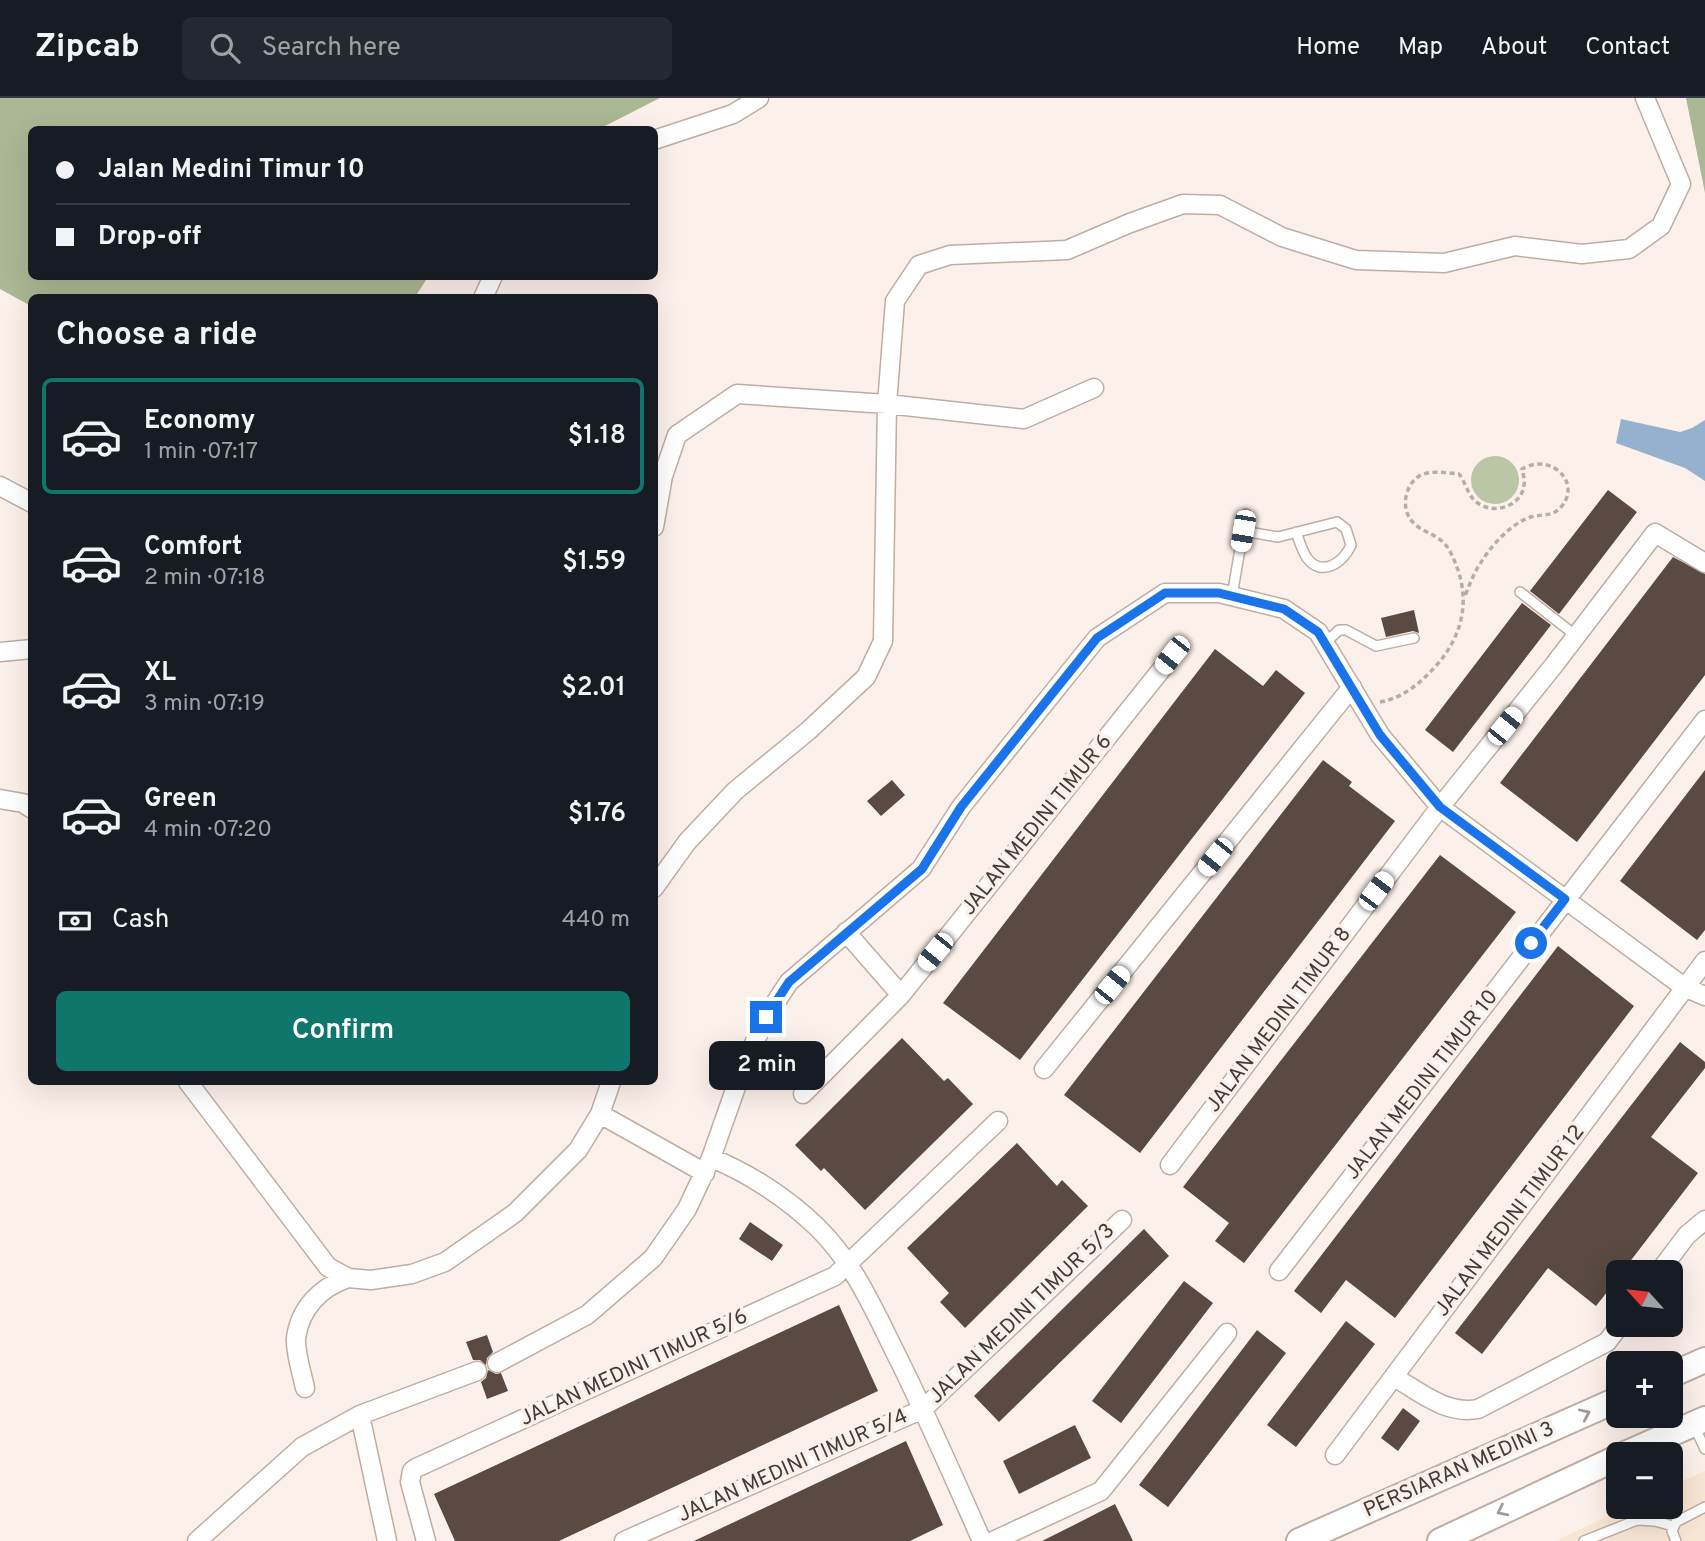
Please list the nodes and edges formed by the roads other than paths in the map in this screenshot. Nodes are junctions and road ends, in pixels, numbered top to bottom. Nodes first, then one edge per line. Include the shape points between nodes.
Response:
1 (759, 98) edge
2 (1645, 98) edge
3 (658, 139) edge
4 (1094, 388) dead end
5 (887, 404) junction
6 (0, 486) edge
7 (28, 501) edge
8 (658, 504) edge
9 (1246, 514) dead end
10 (1243, 531) junction
11 (1296, 532) junction
12 (1705, 563) edge
13 (1520, 592) dead end
14 (1232, 596) junction
15 (1575, 635) junction
16 (1414, 638) dead end
17 (1325, 643) junction
18 (28, 649) edge
19 (0, 652) edge
20 (1172, 655) dead end
21 (1356, 695) junction
22 (1705, 720) edge
23 (0, 799) edge
24 (28, 806) edge
25 (1440, 807) junction
26 (658, 882) edge
27 (1565, 899) junction
28 (846, 932) junction
29 (1705, 961) edge
30 (1684, 986) junction
31 (901, 995) junction
32 (1705, 996) edge
33 (1044, 1069) dead end
34 (190, 1085) edge
35 (610, 1085) edge
36 (803, 1094) dead end
37 (600, 1114) junction
38 (998, 1121) dead end
39 (1170, 1165) dead end
40 (708, 1166) junction
41 (1122, 1220) dead end
42 (1705, 1220) edge
43 (1669, 1260) edge
44 (848, 1265) junction
45 (1279, 1271) dead end
46 (348, 1278) junction
47 (1227, 1333) dead end
48 (1611, 1337) edge
49 (1705, 1360) edge
50 (498, 1363) dead end
51 (1683, 1370) edge
52 (477, 1371) dead end
53 (1394, 1377) junction
54 (305, 1388) dead end
55 (1606, 1404) edge
56 (923, 1409) junction
57 (360, 1415) junction
58 (1699, 1421) edge
59 (1652, 1442) edge
60 (1705, 1449) edge
61 (1335, 1455) dead end
62 (1606, 1463) edge
63 (1705, 1507) edge
64 (1673, 1526) junction
65 (197, 1541) edge
66 (387, 1541) edge
67 (426, 1541) edge
68 (624, 1541) edge
69 (982, 1541) edge
70 (993, 1541) edge
71 (1299, 1541) edge
72 (1440, 1541) edge
73 (1584, 1541) edge
74 (1676, 1541) edge

1 - 3 street via 733,114
2 - 5 street via 1681,184 1661,226 1629,249 1582,254 1515,246 1444,263 1356,260 1282,237 1220,205 1183,204 1067,250 950,255 919,265 895,301
4 - 5 street via 1024,419
5 - 8 street via 737,394 677,435
5 - 26 street via 883,641 866,677 736,791 687,842
6 - 7 street
9 - 10 lane
10 - 11 lane via 1278,537
10 - 14 lane
11 - 11 lane via 1337,522 1346,529 1351,545 1346,558 1335,565 1315,566
12 - 15 street, JALAN MEDINI TIMUR 8 via 1655,533
13 - 15 lane
14 - 17 street via 1284,609 1318,632
14 - 28 street via 1165,593 1097,638 961,807 922,869
15 - 25 street, JALAN MEDINI TIMUR 8
16 - 17 lane via 1376,646 1339,630
17 - 21 street
18 - 19 street
20 - 31 street, JALAN MEDINI TIMUR 6
21 - 25 street via 1380,735
21 - 33 street
22 - 27 street, JALAN MEDINI TIMUR 10
23 - 24 street
25 - 27 street
25 - 39 street, JALAN MEDINI TIMUR 8
27 - 30 street
27 - 45 street, JALAN MEDINI TIMUR 10
28 - 31 street
28 - 40 street via 789,982 766,1017
29 - 30 street, JALAN MEDINI TIMUR 12
30 - 32 street
30 - 53 street, JALAN MEDINI TIMUR 12
31 - 36 street, JALAN MEDINI TIMUR 6
34 - 46 street via 313,1249 328,1267
35 - 37 street
37 - 40 street
37 - 46 street via 578,1150 515,1213 444,1262 370,1280
38 - 44 street, JALAN MEDINI TIMUR 5/6
40 - 44 street via 733,1167 783,1199 818,1228
40 - 50 street via 687,1209 653,1258 587,1315
41 - 56 street, JALAN MEDINI TIMUR 5/3
42 - 43 street
44 - 56 street
44 - 67 street, JALAN MEDINI TIMUR 5/6 via 835,1276 416,1468 410,1482
46 - 54 street via 317,1294 307,1309 296,1339
47 - 70 street via 1101,1491
48 - 53 street via 1478,1409 1464,1412 1450,1409
49 - 51 street
52 - 57 street
53 - 61 street, JALAN MEDINI TIMUR 12
71 -> 55 street, PERSIARAN MEDINI 3
56 - 68 street, JALAN MEDINI TIMUR 5/4
56 - 69 street
57 - 65 street via 302,1447
57 - 66 street
58 - 59 street
58 - 60 lane
62 -> 72 street
63 - 64 lane
64 - 73 lane via 1637,1520
64 - 74 lane

